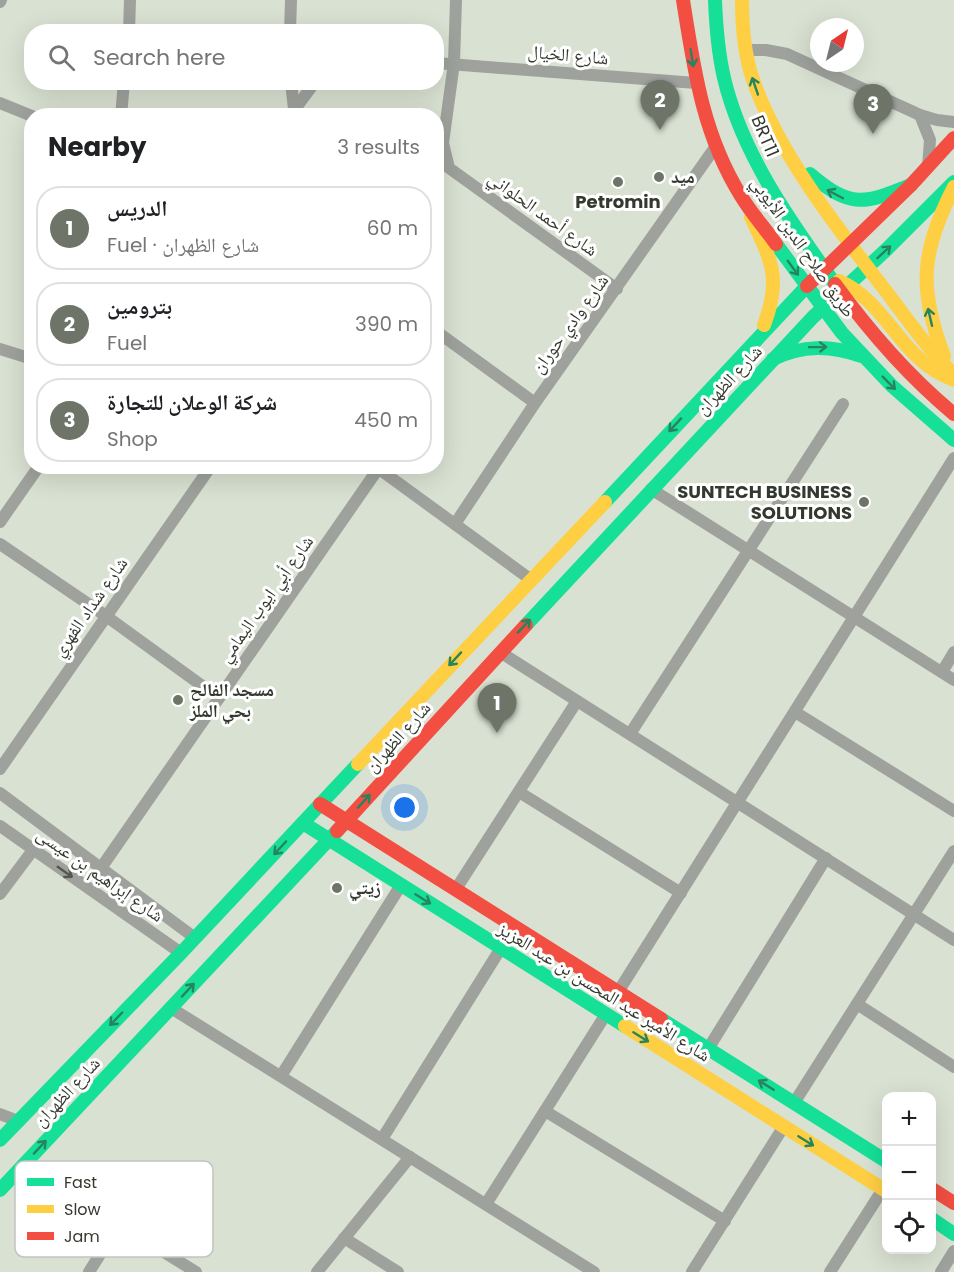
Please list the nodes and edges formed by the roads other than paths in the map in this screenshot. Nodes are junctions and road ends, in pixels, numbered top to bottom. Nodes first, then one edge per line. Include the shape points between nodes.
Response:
1 (130, 0) edge
2 (291, 0) edge
3 (456, 0) edge
4 (683, 0) edge
5 (715, 0) edge
6 (742, 0) edge
7 (129, 24) edge
8 (290, 24) edge
9 (745, 50) junction
10 (444, 63) edge
11 (454, 63) junction
12 (696, 83) junction
13 (123, 90) edge
14 (291, 90) edge
15 (309, 90) edge
16 (0, 103) edge
17 (122, 108) edge
18 (292, 108) edge
19 (295, 108) edge
20 (24, 113) edge
21 (920, 115) junction
22 (954, 122) edge
23 (444, 124) edge
24 (954, 138) edge
25 (716, 146) junction
26 (791, 157) junction
27 (444, 158) edge
28 (928, 167) junction
29 (954, 182) edge
30 (911, 185) junction
31 (954, 187) edge
32 (741, 196) junction
33 (849, 244) junction
34 (867, 267) junction
35 (824, 269) junction
36 (840, 285) junction
37 (807, 286) junction
38 (617, 289) junction
39 (822, 308) junction
40 (444, 337) edge
41 (759, 337) junction
42 (0, 349) edge
43 (24, 356) edge
44 (863, 357) junction
45 (773, 359) junction
46 (953, 376) edge
47 (535, 403) junction
48 (843, 404) dead end
49 (954, 414) edge
50 (954, 440) edge
51 (954, 458) edge
52 (33, 474) edge
53 (205, 474) edge
54 (373, 474) edge
55 (385, 474) edge
56 (651, 489) junction
57 (0, 522) edge
58 (455, 524) junction
59 (0, 544) edge
60 (748, 550) junction
61 (530, 579) junction
62 (106, 616) junction
63 (854, 617) junction
64 (500, 652) junction
65 (954, 652) edge
66 (942, 672) junction
67 (954, 680) edge
68 (219, 698) junction
69 (577, 701) junction
70 (795, 711) junction
71 (630, 734) junction
72 (0, 769) edge
73 (519, 792) junction
74 (0, 793) edge
75 (737, 802) junction
76 (320, 804) junction
77 (954, 811) edge
78 (346, 820) junction
79 (303, 823) junction
80 (0, 826) edge
81 (329, 839) junction
82 (33, 850) junction
83 (954, 851) edge
84 (826, 858) junction
85 (101, 868) junction
86 (401, 885) junction
87 (456, 889) junction
88 (681, 893) junction
89 (0, 894) edge
90 (914, 914) junction
91 (195, 938) junction
92 (954, 940) edge
93 (501, 948) junction
94 (181, 953) junction
95 (618, 992) junction
96 (856, 1004) junction
97 (171, 1008) junction
98 (606, 1014) junction
99 (708, 1049) junction
100 (954, 1067) edge
101 (281, 1076) junction
102 (794, 1102) junction
103 (545, 1111) junction
104 (0, 1114) edge
105 (18, 1121) junction
106 (784, 1126) junction
107 (382, 1139) junction
108 (0, 1140) edge
109 (410, 1157) junction
110 (882, 1158) edge
111 (28, 1161) edge
112 (15, 1174) edge
113 (882, 1188) edge
114 (0, 1190) edge
115 (936, 1192) edge
116 (882, 1194) edge
117 (954, 1203) edge
118 (486, 1204) junction
119 (725, 1221) junction
120 (936, 1222) edge
121 (954, 1234) edge
122 (344, 1238) junction
123 (954, 1251) edge
124 (98, 1257) edge
125 (172, 1257) edge
126 (575, 1267) edge
127 (88, 1272) edge
128 (196, 1272) edge
129 (317, 1272) edge
130 (398, 1272) edge
131 (594, 1272) edge
132 (692, 1272) edge
133 (830, 1272) edge
134 (941, 1272) edge

1 - 7 street
2 - 8 street
3 - 11 street
4 -> 12 main road, طريق صلاح الدين الأيوبي
5 - 35 main road, BRT11 via 720,57 741,130 771,190
6 - 9 main road
9 - 21 street via 777,51 797,57
26 -> 9 main road via 763,109
10 - 11 street, شارع الخيال
11 - 12 street, شارع الخيال
11 - 23 street
12 - 25 main road, طريق صلاح الدين الأيوبي
13 - 17 street
14 - 18 street
15 - 19 street
16 - 20 street
21 - 22 street
21 - 28 street via 930,140
24 - 28 main road, شارع الظهران
25 - 32 main road, طريق صلاح الدين الأيوبي
25 - 38 street, شارع وادي حوران
30 -> 26 main road via 875,199 853,201 823,186
26 - 33 main road
27 - 38 street, شارع أحمد الحلواني via 448,168
28 - 30 main road, شارع الظهران
34 -> 29 main road, شارع الظهران
30 - 33 main road, شارع الظهران
46 -> 31 main road via 930,319 925,274 931,239
32 -> 37 main road, طريق صلاح الدين الأيوبي
32 - 41 main road via 774,267 773,306
33 - 34 main road
33 - 35 main road, شارع الظهران
34 - 36 main road, شارع الظهران
34 - 46 main road
35 - 36 main road, BRT11
35 - 37 main road, شارع الظهران
36 - 37 main road
36 - 39 main road, شارع الظهران
36 - 46 main road via 865,296 921,362 940,374
36 - 49 main road via 883,346 927,393
37 - 39 main road, طريق صلاح الدين الأيوبي
37 - 41 main road, شارع الظهران
38 - 47 street, شارع وادي حوران
39 - 44 main road, طريق صلاح الدين الأيوبي
39 - 45 main road, شارع الظهران
40 - 47 street
41 -> 61 main road, شارع الظهران
42 - 43 street
45 -> 44 main road via 818,346
44 -> 50 main road, طريق صلاح الدين الأيوبي
45 - 56 main road, شارع الظهران
47 - 58 street, شارع وادي حوران
48 - 60 street
51 - 63 street
52 - 57 street
53 - 62 street, شارع شداد الفهري
54 - 68 street, شارع أبي ايوب اليمامي
55 - 58 street
56 - 60 street
64 -> 56 main road, شارع الظهران
58 - 61 street
59 - 62 street
60 - 63 street
60 - 71 street
61 -> 76 main road, شارع الظهران
62 - 68 street
62 - 72 street, شارع شداد الفهري
63 - 66 street
63 - 70 street
64 - 69 street
78 -> 64 main road, شارع الظهران
65 - 66 street
66 - 67 street
68 - 85 street, شارع أبي ايوب اليمامي
69 - 71 street
69 - 73 street
70 - 75 street
70 - 77 street
71 - 75 street
73 - 87 street
73 - 88 street
74 - 85 street
75 - 84 street
75 - 88 street
76 - 78 main road, شارع الأمير عبد المحسن بن عبد العزيز
76 - 79 main road, شارع الظهران
78 - 81 main road, شارع الظهران
78 - 87 main road, شارع الأمير عبد المحسن بن عبد العزيز
79 - 81 main road, شارع الأمير عبد المحسن بن عبد العزيز
79 -> 91 main road, شارع الظهران
80 - 82 street, شارع إبراهيم بن عيسى
81 - 86 main road, شارع الأمير عبد المحسن بن عبد العزيز
97 -> 81 main road, شارع الظهران
82 - 89 street
82 -> 94 street, شارع إبراهيم بن عيسى
83 - 90 street
84 - 90 street
84 - 99 street
85 - 91 street
86 -> 93 main road, شارع الأمير عبد المحسن بن عبد العزيز
86 - 101 street
87 - 95 main road, شارع الأمير عبد المحسن بن عبد العزيز
88 - 95 street
90 - 92 street
90 - 96 street
91 - 94 main road, شارع الظهران
93 - 98 main road, شارع الأمير عبد المحسن بن عبد العزيز
93 - 107 street
94 -> 105 main road, شارع الظهران
95 - 99 main road, شارع الأمير عبد المحسن بن عبد العزيز
96 - 100 street
96 - 102 street
97 - 101 street
111 -> 97 main road, شارع الظهران
98 - 103 street
98 -> 106 main road, شارع الأمير عبد المحسن بن عبد العزيز
102 -> 99 main road, شارع الأمير عبد المحسن بن عبد العزيز
101 - 107 street
102 - 110 main road, شارع الأمير عبد المحسن بن عبد العزيز
103 - 118 street
103 - 119 street
104 - 105 street
105 - 108 main road, شارع الظهران
106 -> 113 main road, شارع الأمير عبد المحسن بن عبد العزيز
106 - 119 street
107 - 109 street
109 - 118 street
109 - 122 street
112 - 114 main road, شارع الظهران
115 - 117 main road
116 - 133 street
118 - 126 street
119 - 132 street
120 - 121 main road
122 - 129 street
122 - 130 street
123 - 134 street
124 - 127 street
125 - 128 street
126 - 131 street

